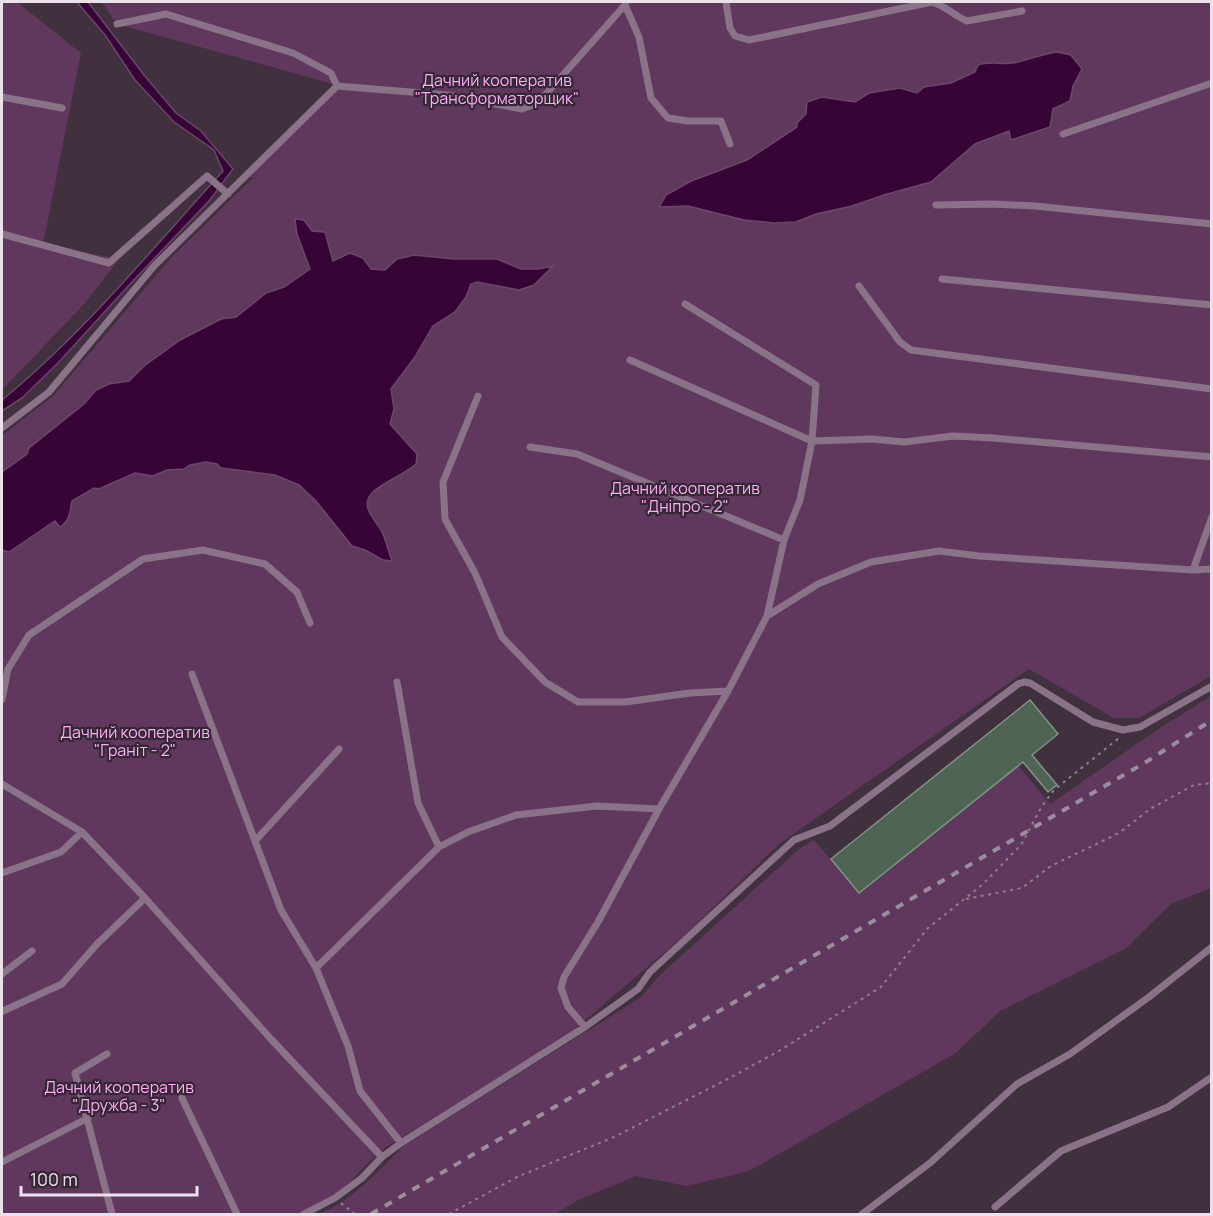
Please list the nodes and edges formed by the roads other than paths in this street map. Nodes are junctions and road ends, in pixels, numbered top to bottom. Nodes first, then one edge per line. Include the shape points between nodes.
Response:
1 (726, 2) edge
2 (626, 3) edge
3 (1022, 11) dead end
4 (117, 24) dead end
5 (1212, 83) edge
6 (337, 86) junction
7 (2, 97) edge
8 (62, 108) dead end
9 (1063, 134) dead end
10 (730, 144) dead end
11 (228, 194) junction
12 (936, 205) dead end
13 (1212, 224) edge
14 (2, 234) edge
15 (942, 279) dead end
16 (860, 286) dead end
17 (685, 304) dead end
18 (1212, 305) edge
19 (630, 360) dead end
20 (1212, 389) edge
21 (478, 396) dead end
22 (2, 428) edge
23 (812, 441) junction
24 (530, 447) dead end
25 (1212, 457) edge
26 (1212, 517) edge
27 (784, 540) junction
28 (1212, 569) edge
29 (1193, 570) junction
30 (767, 616) junction
31 (310, 623) dead end
32 (2, 663) edge
33 (8, 669) junction
34 (192, 674) dead end
35 (397, 682) dead end
36 (1212, 686) edge
37 (728, 691) junction
38 (2, 699) edge
39 (339, 749) dead end
40 (2, 784) edge
41 (659, 809) junction
42 (82, 832) junction
43 (256, 840) junction
44 (439, 847) junction
45 (2, 873) edge
46 (145, 898) junction
47 (1212, 947) edge
48 (32, 951) dead end
49 (316, 968) junction
50 (2, 974) edge
51 (3, 1011) dead end
52 (585, 1027) junction
53 (107, 1054) dead end
54 (1212, 1077) edge
55 (182, 1098) dead end
56 (88, 1118) junction
57 (401, 1143) junction
58 (382, 1156) junction
59 (2, 1162) edge
60 (995, 1208) dead end
61 (112, 1215) edge
62 (237, 1215) edge
63 (304, 1215) edge
64 (862, 1215) edge

1 - 3 lane via 730,28 735,36 749,40 932,2 966,21
2 - 6 lane via 538,103 522,109 447,95
2 - 10 lane via 639,37 651,98 668,118 688,122 721,120
4 - 6 lane via 166,14 293,53 331,73
5 - 9 lane
6 - 11 lane
7 - 8 lane
11 - 14 lane via 207,176 109,263
11 - 22 lane via 154,266 49,392
12 - 13 lane via 1024,206
15 - 18 lane
16 - 20 lane via 900,342 911,350
17 - 23 lane via 816,385
19 - 23 lane
21 - 37 lane via 443,482 445,519 475,573 502,637 544,682 578,702 625,702
23 - 25 lane via 904,442 983,437
23 - 27 lane via 800,500
24 - 27 lane via 577,454
26 - 29 lane
27 - 30 lane
28 - 29 lane
29 - 30 lane via 939,551 871,562 818,584
30 - 37 lane
31 - 33 lane via 297,592 265,564 203,550 143,559 29,635
32 - 33 lane
33 - 38 lane
34 - 43 lane
35 - 44 lane via 418,803
36 - 52 lane via 1140,727 1123,730 1093,722 1030,683 1018,684 830,826 794,840 650,972 638,989
37 - 41 lane
39 - 43 lane
40 - 42 lane
41 - 44 lane via 597,806 516,815
41 - 52 lane via 564,977 561,988 568,1007
42 - 45 lane via 61,852
42 - 46 lane
43 - 49 lane via 281,910
44 - 49 lane
46 - 51 lane via 62,984
46 - 58 lane
47 - 64 lane via 1070,1054 1017,1084 930,1163
48 - 50 lane
49 - 57 lane via 348,1046 360,1091
52 - 57 lane
53 - 56 lane via 75,1073
54 - 60 lane via 1168,1107 1061,1151
55 - 62 lane
56 - 59 lane
56 - 61 lane
57 - 58 lane
58 - 63 lane via 362,1178

